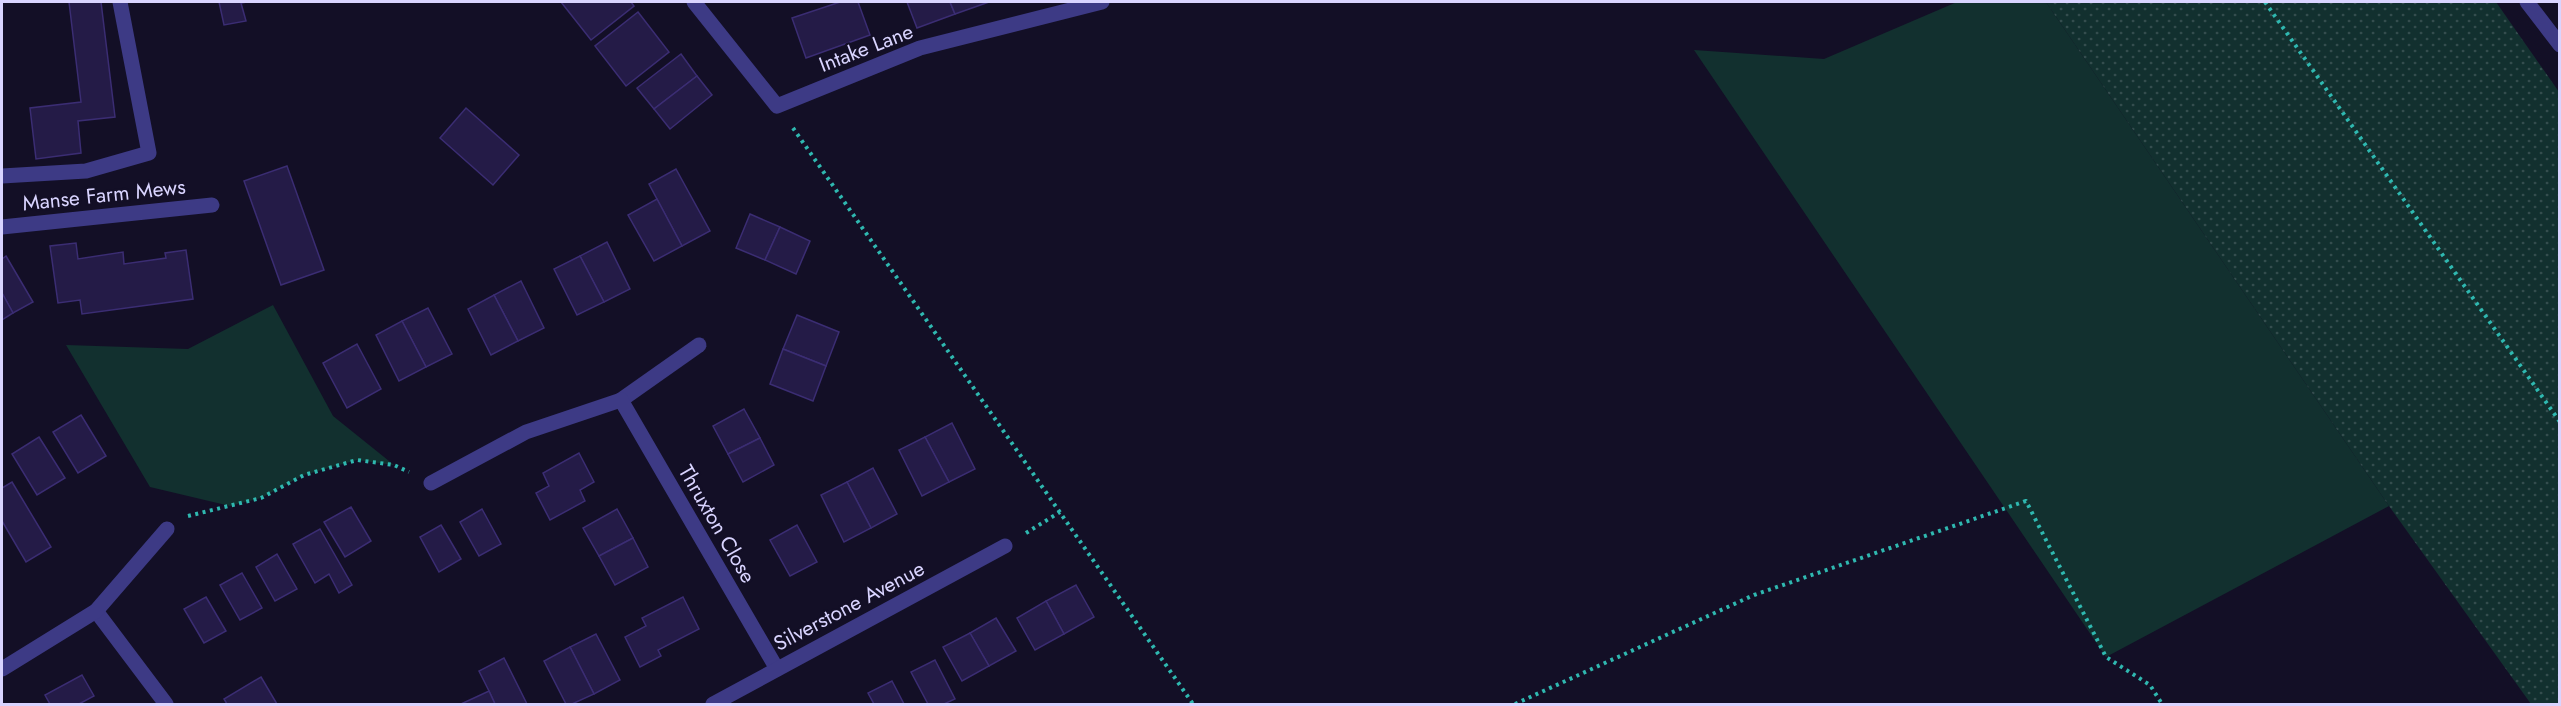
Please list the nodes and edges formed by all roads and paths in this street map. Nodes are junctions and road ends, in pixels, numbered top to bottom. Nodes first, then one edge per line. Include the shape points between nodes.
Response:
1 (120, 2) edge
2 (694, 2) edge
3 (1102, 2) edge
4 (2265, 2) edge
5 (2527, 2) edge
6 (2559, 45) edge
7 (777, 106) junction
8 (2, 176) edge
9 (212, 205) dead end
10 (2, 226) edge
11 (699, 345) dead end
12 (621, 400) junction
13 (2559, 422) edge
14 (431, 483) joint
15 (1060, 512) junction
16 (167, 529) joint
17 (1005, 546) joint
18 (96, 611) junction
19 (2, 669) edge
20 (777, 669) junction
21 (166, 705) edge
22 (713, 705) edge
23 (1194, 705) edge
24 (1515, 705) edge
25 (2162, 705) edge

1 - 8 street via 149,153 86,171
2 - 7 street
3 - 7 street, Intake Lane via 920,48
4 - 13 path
5 - 6 street
7 - 15 path
9 - 10 street, Manse Farm Mews
11 - 12 street
12 - 14 street via 526,432
12 - 20 street, Thruxton Close
14 - 16 path via 394,465 357,460 304,475 261,498 189,515
15 - 17 path
15 - 23 path
16 - 18 street
17 - 20 street, Silverstone Avenue
18 - 19 street
18 - 21 street
20 - 22 street, Silverstone Avenue
24 - 25 path via 1754,595 2026,501 2106,657 2150,686

